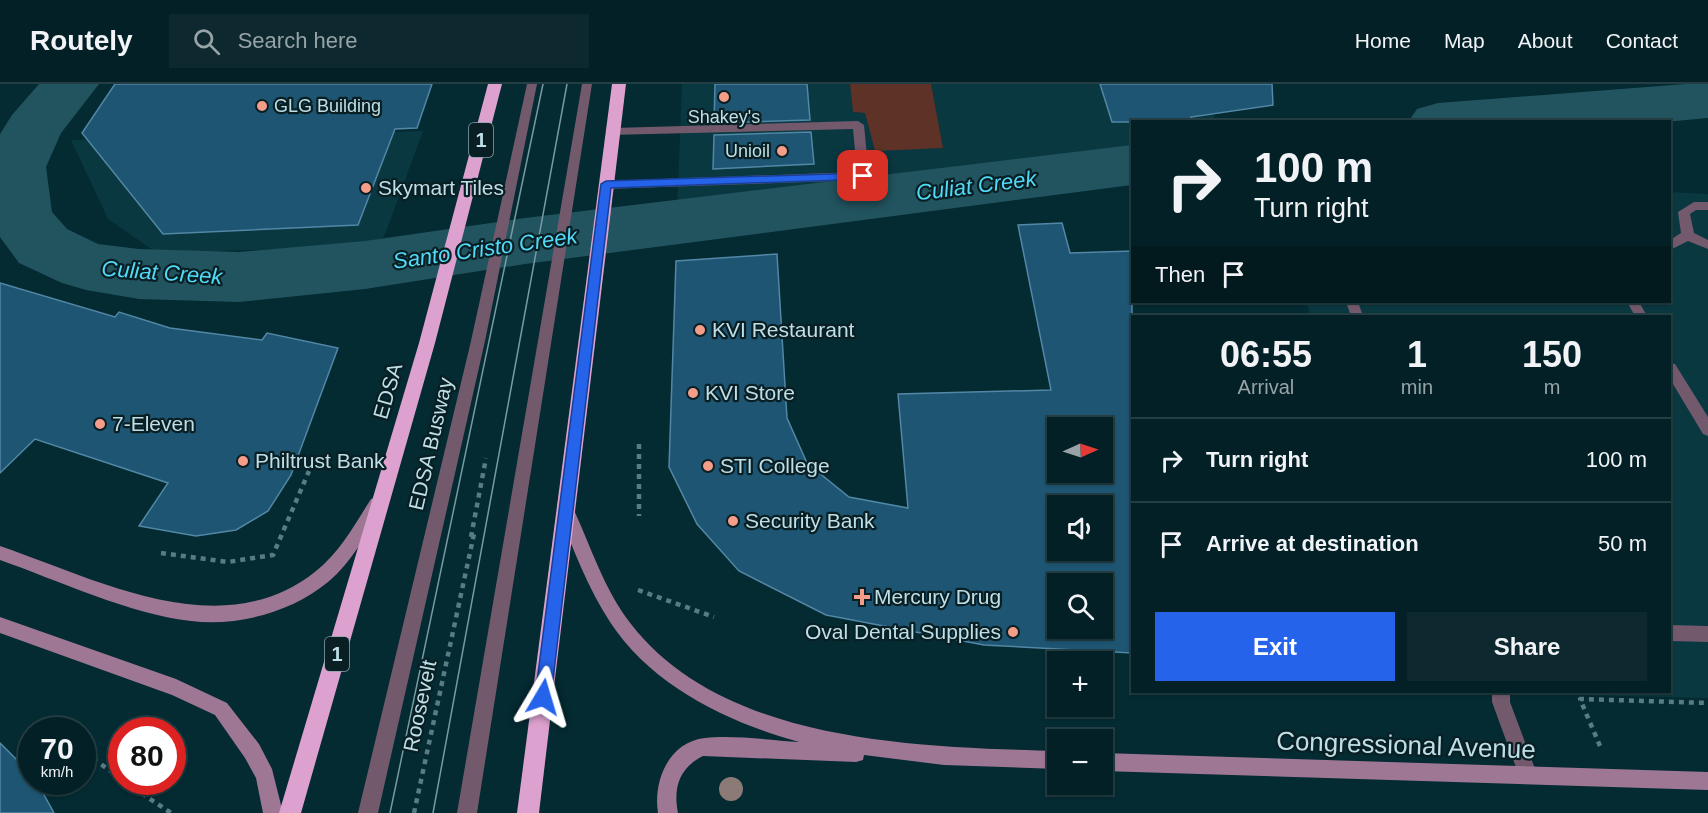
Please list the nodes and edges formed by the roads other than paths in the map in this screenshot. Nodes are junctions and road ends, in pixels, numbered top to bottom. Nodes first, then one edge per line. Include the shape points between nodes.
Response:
1 (495, 84) edge
2 (532, 84) edge
3 (587, 84) edge
4 (618, 84) edge
5 (613, 132) junction
6 (606, 187) junction
7 (1708, 207) edge
8 (1688, 235) junction
9 (1671, 245) edge
10 (1708, 245) edge
11 (1671, 370) edge
12 (1708, 429) edge
13 (383, 494) junction
14 (566, 511) junction
15 (0, 553) edge
16 (0, 625) edge
17 (1671, 633) edge
18 (1708, 634) edge
19 (1498, 695) edge
20 (934, 757) junction
21 (1047, 760) edge
22 (1113, 762) edge
23 (1528, 774) junction
24 (1708, 781) edge
25 (273, 813) edge
26 (290, 813) edge
27 (368, 813) edge
28 (467, 813) edge
29 (528, 813) edge
30 (668, 813) edge

1 - 13 highway, EDSA / 1
2 - 27 lane, EDSA Busway via 478,341
3 - 28 lane
4 - 5 highway
5 - 6 highway
5 - 6 lane via 858,125 863,176
6 - 14 highway
7 - 8 lane via 1694,206 1684,212
8 - 9 lane
8 - 10 lane
11 - 12 lane
13 - 15 main road via 351,545 321,577 289,599 235,612 171,611
13 - 26 highway, EDSA / 1
14 - 20 main road via 590,568 627,631 689,686 766,723 845,743
14 - 29 highway
16 - 25 main road via 176,688 221,709 252,751 268,786
17 - 18 lane
19 - 23 lane
20 - 21 main road
20 - 30 main road via 703,747 691,751 673,767 665,790
22 - 23 main road, Congressional Avenue
23 - 24 main road, Congressional Avenue

